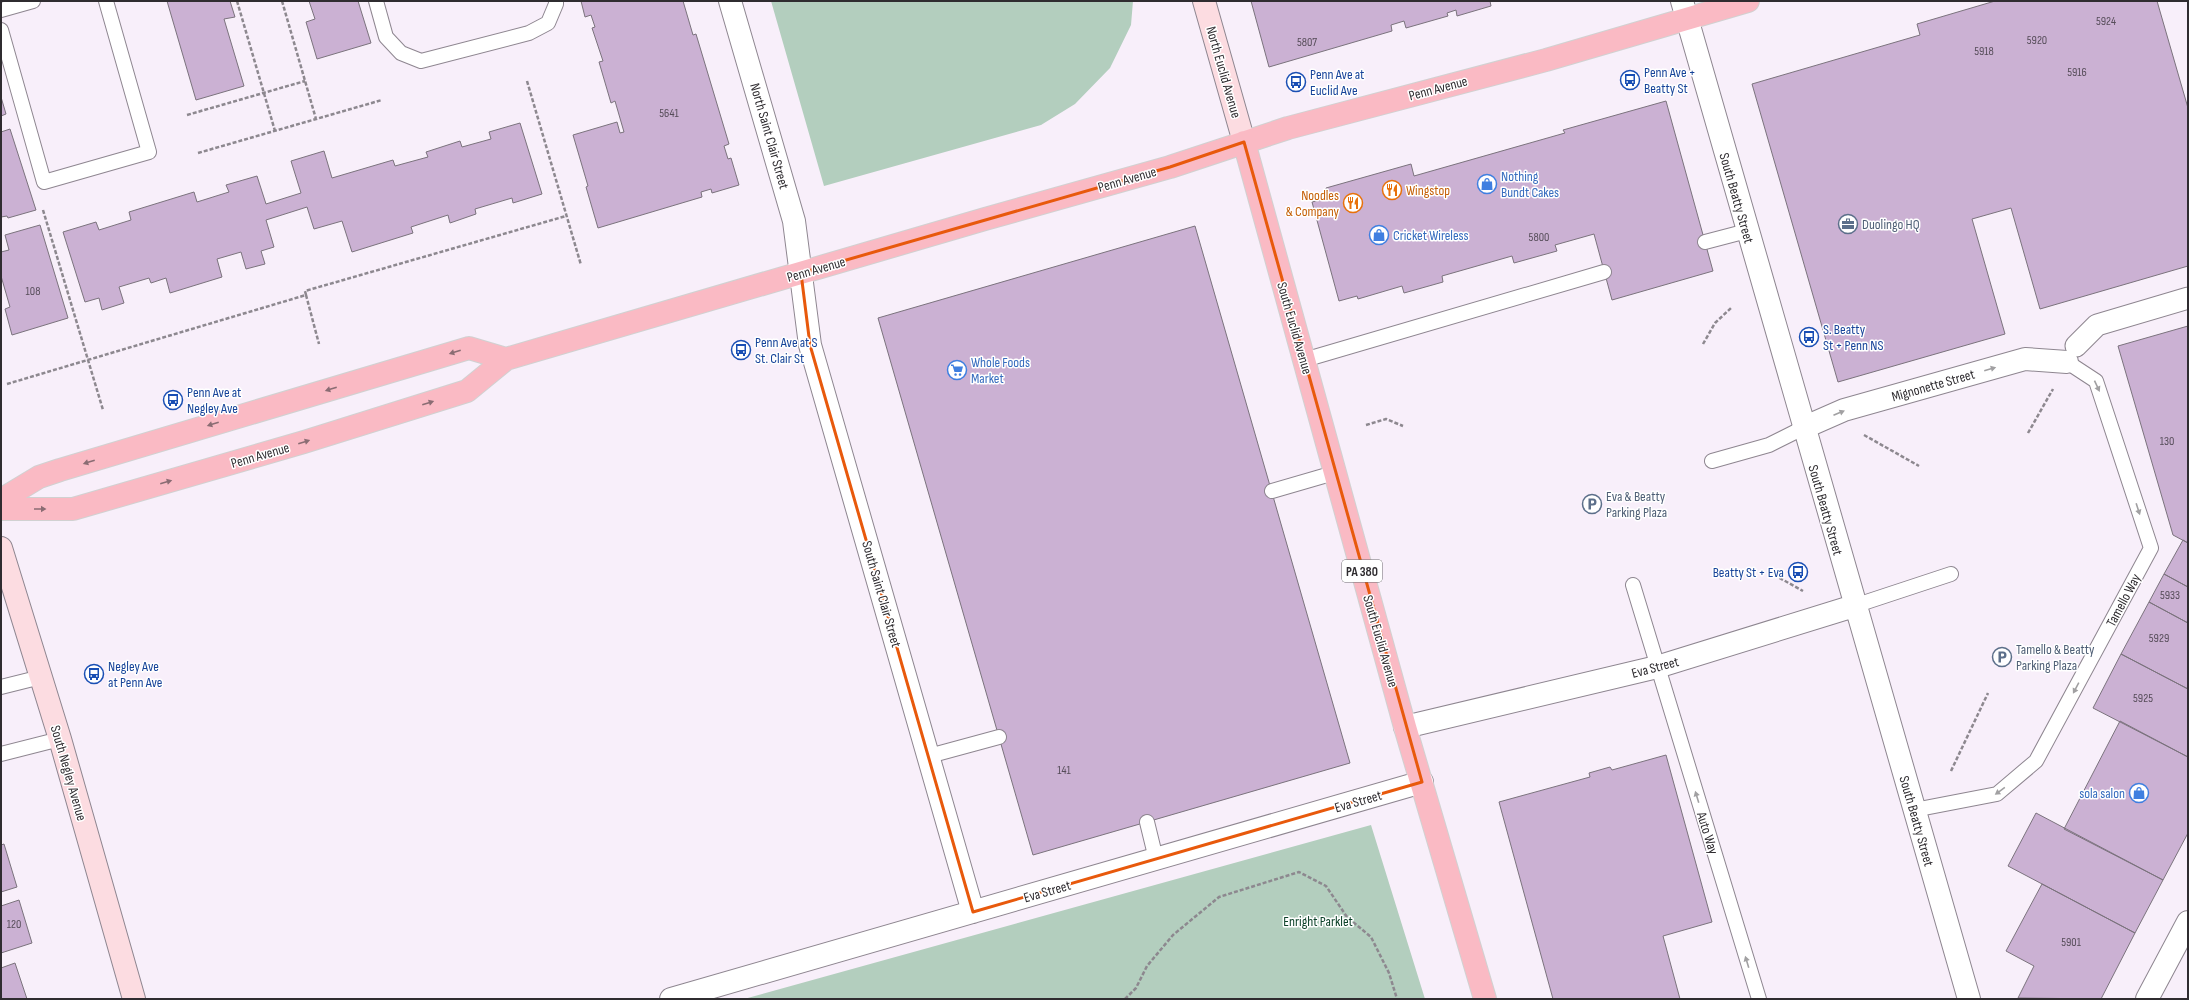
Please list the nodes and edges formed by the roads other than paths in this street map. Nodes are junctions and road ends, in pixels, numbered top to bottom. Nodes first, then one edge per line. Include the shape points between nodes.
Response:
1 (33, 1) edge
2 (106, 1) edge
3 (376, 1) edge
4 (556, 1) edge
5 (730, 1) edge
6 (1204, 1) edge
7 (1748, 1) edge
8 (1, 10) edge
9 (1684, 10) edge
10 (1, 30) edge
11 (1244, 142) junction
12 (1747, 231) junction
13 (1705, 242) dead end
14 (1604, 272) dead end
15 (801, 273) junction
16 (2188, 298) edge
17 (2072, 354) junction
18 (506, 359) junction
19 (1304, 360) junction
20 (1803, 428) junction
21 (1712, 461) dead end
22 (1334, 473) junction
23 (1272, 491) dead end
24 (1, 500) edge
25 (1, 509) edge
26 (1, 548) edge
27 (1951, 574) dead end
28 (1633, 585) dead end
29 (1854, 606) junction
30 (1657, 667) junction
31 (41, 677) junction
32 (1, 687) edge
33 (1405, 727) junction
34 (999, 737) dead end
35 (60, 739) junction
36 (1, 754) edge
37 (929, 756) junction
38 (1422, 782) junction
39 (1914, 810) junction
40 (1147, 822) dead end
41 (1156, 859) junction
42 (973, 912) junction
43 (2188, 922) edge
44 (134, 999) edge
45 (671, 999) edge
46 (1485, 999) edge
47 (1758, 999) edge
48 (1969, 999) edge
49 (2147, 999) edge

1 - 8 lane
2 - 10 lane via 149,152 44,182
3 - 4 lane via 386,37 401,53 421,61 529,33 548,23
5 - 15 street, North Saint Clair Street via 794,221
6 - 11 main road, North Euclid Avenue / PA 380
7 - 9 main road, Penn Avenue
9 - 11 main road, Penn Avenue via 1546,60
9 - 12 street, South Beatty Street
11 - 15 main road, Penn Avenue via 1170,167
11 - 19 main road, South Euclid Avenue / PA 380
12 - 13 lane
12 - 20 street, South Beatty Street
14 - 19 lane
15 - 18 main road, Penn Avenue
15 - 37 street, South Saint Clair Street via 810,345
16 - 17 street via 2097,325
20 -> 17 street, Mignonette Street via 1844,410 2025,359
17 -> 39 lane, Tamello Way via 2096,381 2151,548 2036,761 1997,794
18 -> 24 main road via 469,348 60,470 39,477
25 -> 18 main road, Penn Avenue via 73,509 304,442 467,391
19 - 22 main road, South Euclid Avenue / PA 380
20 - 21 lane via 1769,445
20 - 29 street, South Beatty Street
22 - 23 lane
22 - 33 main road, South Euclid Avenue / PA 380
26 - 31 main road, South Negley Avenue
27 - 29 lane
28 - 30 lane, Auto Way
29 - 30 street, Eva Street
29 - 39 street, South Beatty Street
30 - 33 street, Eva Street
47 -> 30 lane, Auto Way
31 - 32 lane
31 - 35 main road, South Negley Avenue
33 - 38 main road, South Euclid Avenue / PA 380
34 - 37 lane
35 - 36 lane
35 - 44 main road, South Negley Avenue
37 - 42 street, South Saint Clair Street
38 - 41 street, Eva Street
38 - 46 main road, South Euclid Avenue / PA 380
39 - 48 street, South Beatty Street
40 - 41 lane
41 - 42 street, Eva Street
42 - 45 street, Eva Street
43 - 49 street

